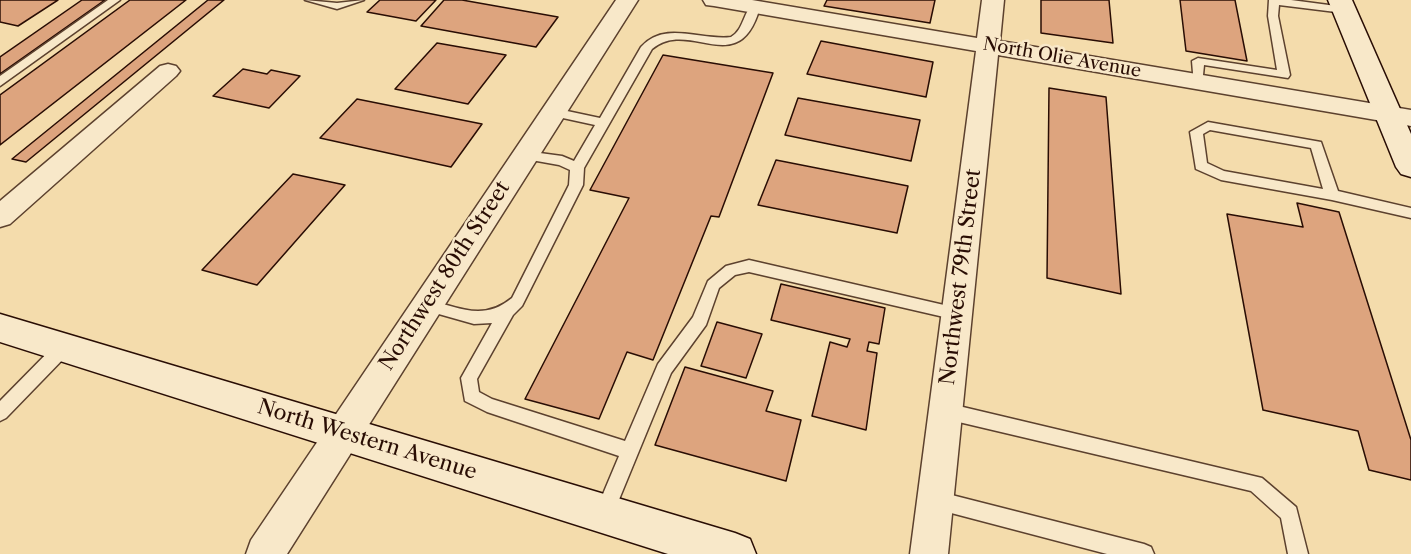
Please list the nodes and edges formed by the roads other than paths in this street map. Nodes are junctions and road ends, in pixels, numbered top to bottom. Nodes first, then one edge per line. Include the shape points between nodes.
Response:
1 (114, 0) edge
2 (310, 0) edge
3 (359, 0) edge
4 (627, 0) edge
5 (714, 0) edge
6 (993, 0) edge
7 (1342, 5) edge
8 (755, 7) junction
9 (988, 46) junction
10 (168, 71) dead end
11 (1284, 75) junction
12 (0, 82) edge
13 (1198, 82) junction
14 (1289, 97) junction
15 (553, 112) junction
16 (1399, 116) edge
17 (604, 123) junction
18 (525, 155) junction
19 (1411, 167) edge
20 (577, 168) junction
21 (1332, 195) junction
22 (1411, 213) edge
23 (0, 217) edge
24 (426, 305) junction
25 (957, 314) junction
26 (505, 315) junction
27 (0, 328) edge
28 (64, 347) junction
29 (8, 394) edge
30 (946, 411) junction
31 (0, 413) edge
32 (342, 432) junction
33 (630, 451) junction
34 (936, 500) junction
35 (604, 513) junction
36 (265, 554) edge
37 (735, 554) edge
38 (929, 554) edge
39 (1144, 554) edge
40 (1298, 554) edge

1 - 12 lane
2 - 3 lane via 337,6
4 - 15 street, Northwest 80th Street
5 - 8 street, North Olie Avenue
6 - 9 street, Northwest 79th Street
7 - 11 lane via 1274,1
7 - 16 main road
8 - 9 street, North Olie Avenue
8 - 17 lane via 740,38 727,42 682,35 661,37 647,46
9 - 13 street, North Olie Avenue
9 - 25 street, Northwest 79th Street
10 - 23 street
11 - 13 lane via 1198,61
11 - 14 lane
13 - 14 street, North Olie Avenue
14 - 16 street, North Olie Avenue
15 - 17 lane
15 - 18 street, Northwest 80th Street
16 - 19 main road
17 - 20 lane
18 - 20 lane via 562,161
18 - 24 street, Northwest 80th Street
20 - 26 lane via 576,185 517,302
21 - 21 lane via 1316,145 1208,126 1196,132 1201,166 1221,175
21 - 22 lane
24 - 26 lane via 483,319
24 - 32 street, Northwest 80th Street
25 - 30 street, Northwest 79th Street
25 - 33 lane via 749,266 731,270 713,285 700,320 664,369
26 - 33 lane via 470,378 471,396 487,405
27 - 28 main road, North Western Avenue
28 - 29 lane
28 - 32 main road, North Western Avenue
29 - 31 lane
30 - 34 street, Northwest 79th Street
30 - 40 lane via 1256,483 1289,513
32 - 35 main road, North Western Avenue
32 - 36 street, Northwest 80th Street
33 - 35 lane
34 - 38 street, Northwest 79th Street
34 - 39 lane
35 - 37 main road, North Western Avenue

